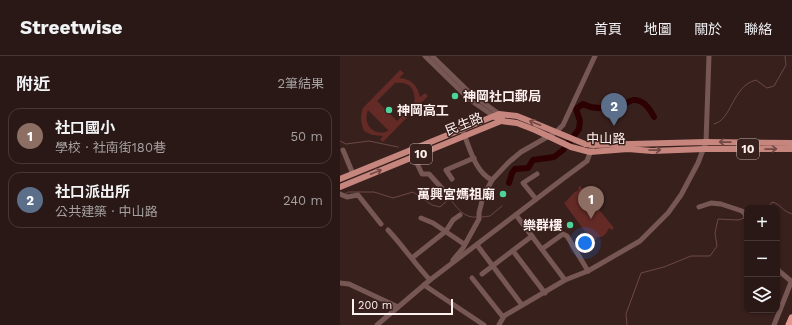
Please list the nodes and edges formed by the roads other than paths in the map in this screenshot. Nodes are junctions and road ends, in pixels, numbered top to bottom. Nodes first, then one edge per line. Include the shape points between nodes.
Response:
1 (425, 56) edge
2 (432, 56) edge
3 (595, 56) edge
4 (709, 56) edge
5 (500, 117) junction
6 (556, 132) junction
7 (463, 133) junction
8 (548, 137) junction
9 (706, 142) junction
10 (792, 143) edge
11 (593, 145) junction
12 (704, 149) junction
13 (792, 149) edge
14 (343, 150) dead end
15 (590, 152) junction
16 (414, 157) junction
17 (474, 158) junction
18 (353, 174) junction
19 (537, 174) dead end
20 (340, 179) edge
21 (452, 179) dead end
22 (492, 180) junction
23 (340, 187) edge
24 (342, 195) edge
25 (448, 195) dead end
26 (536, 199) junction
27 (699, 207) dead end
28 (744, 213) edge
29 (460, 215) dead end
30 (516, 215) junction
31 (421, 218) dead end
32 (382, 224) dead end
33 (388, 230) dead end
34 (446, 231) junction
35 (532, 236) junction
36 (464, 244) junction
37 (477, 245) junction
38 (542, 249) junction
39 (513, 251) junction
40 (412, 258) junction
41 (448, 266) junction
42 (493, 266) junction
43 (588, 271) junction
44 (780, 272) edge
45 (482, 274) dead end
46 (472, 278) dead end
47 (430, 280) junction
48 (565, 280) junction
49 (340, 283) edge
50 (424, 285) junction
51 (544, 293) junction
52 (522, 305) junction
53 (398, 307) junction
54 (503, 317) junction
55 (792, 318) edge
56 (377, 325) edge
57 (484, 325) edge
58 (499, 325) edge
59 (774, 325) edge
60 (789, 325) edge

1 - 5 street, 中山路 via 469,99
2 - 5 street, 中山路 via 470,93
3 - 6 street via 563,125
4 - 9 street
6 -> 5 main road, 中山路 / 10 via 517,116
5 - 7 main road, 民生路 / 10
5 - 8 main road, 中山路 / 10
6 - 8 street
6 - 11 main road, 中山路 / 10
7 - 16 main road, 民生路 / 10
7 - 17 street
7 - 18 main road, 民生路 / 10
8 - 15 main road, 中山路 / 10
8 - 22 street via 521,152
10 -> 9 main road, 中山路 / 10
9 - 11 main road, 中山路 / 10
9 - 12 street
11 - 15 street
12 -> 13 main road, 中山路 / 10
15 -> 12 main road, 中山路 / 10
12 - 43 street via 689,182 668,213 640,241
14 - 18 street
15 - 26 street via 587,161
23 -> 16 main road, 民生路 / 10
16 - 25 street via 422,174 429,174
17 - 21 street via 446,170
17 - 22 street via 482,171
18 - 20 main road, 民生路 / 10
19 - 26 street via 523,183
22 - 36 street via 483,197 479,219
24 - 32 street via 358,195
26 - 30 street
27 - 28 street via 711,203 728,206
29 - 34 street
30 - 35 street
30 - 37 street
31 - 34 street
33 - 40 street
34 - 36 street
34 - 40 street
35 - 38 street
35 - 39 street
36 - 41 street
37 - 41 street
37 - 42 street
38 - 43 street via 563,234 567,236
38 - 48 street
39 - 42 street
39 - 51 street
40 - 47 street
41 - 47 street
42 - 45 street
42 - 52 street
43 - 48 street
44 - 59 street via 791,281
46 - 54 street
47 - 50 street
48 - 51 street
49 - 53 street via 349,284
50 - 53 street
50 - 57 street
51 - 52 street
52 - 54 street
53 - 56 street
54 - 58 street
55 - 60 highway

